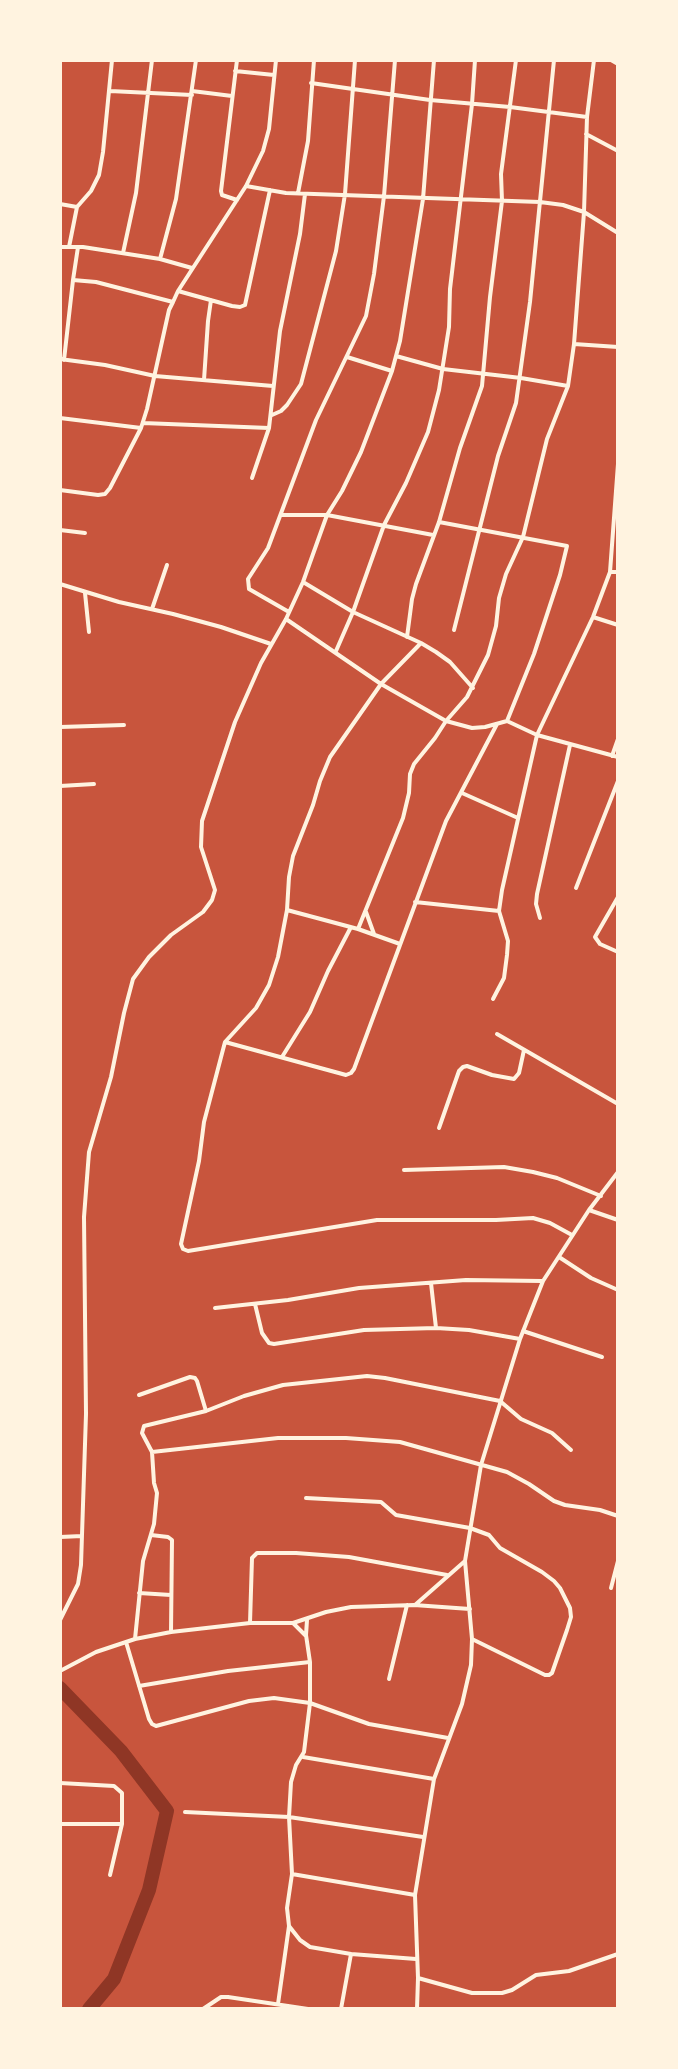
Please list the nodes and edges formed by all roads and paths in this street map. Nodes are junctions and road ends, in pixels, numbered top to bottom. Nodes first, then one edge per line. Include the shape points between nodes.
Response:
1 (112, 60) edge
2 (152, 60) edge
3 (196, 60) edge
4 (237, 60) edge
5 (276, 60) edge
6 (314, 60) edge
7 (355, 60) edge
8 (395, 60) edge
9 (434, 60) edge
10 (475, 60) edge
11 (516, 60) edge
12 (554, 60) edge
13 (594, 60) edge
14 (611, 60) edge
15 (618, 64) edge
16 (235, 71) junction
17 (274, 75) junction
18 (311, 83) junction
19 (352, 89) junction
20 (110, 91) junction
21 (148, 92) junction
22 (192, 93) junction
23 (392, 95) junction
24 (232, 96) junction
25 (430, 100) junction
26 (472, 104) junction
27 (510, 107) junction
28 (548, 113) junction
29 (587, 117) junction
30 (586, 134) junction
31 (618, 151) edge
32 (246, 186) junction
33 (270, 190) junction
34 (298, 193) junction
35 (304, 194) junction
36 (345, 194) junction
37 (384, 196) junction
38 (423, 199) junction
39 (237, 200) junction
40 (462, 200) junction
41 (502, 201) junction
42 (540, 202) junction
43 (60, 204) edge
44 (77, 207) junction
45 (584, 212) junction
46 (618, 233) edge
47 (60, 247) edge
48 (69, 247) junction
49 (78, 247) junction
50 (123, 253) junction
51 (160, 259) junction
52 (192, 268) junction
53 (73, 280) junction
54 (178, 291) junction
55 (211, 300) junction
56 (173, 302) junction
57 (574, 344) junction
58 (618, 348) edge
59 (396, 356) junction
60 (347, 357) junction
61 (62, 359) edge
62 (443, 369) junction
63 (392, 371) junction
64 (483, 373) junction
65 (155, 376) junction
66 (521, 378) junction
67 (204, 380) junction
68 (273, 386) junction
69 (568, 386) junction
70 (272, 416) junction
71 (60, 418) edge
72 (142, 425) junction
73 (269, 428) junction
74 (618, 464) edge
75 (252, 478) dead end
76 (60, 490) edge
77 (281, 515) junction
78 (327, 515) junction
79 (439, 522) junction
80 (384, 525) junction
81 (480, 529) junction
82 (60, 530) edge
83 (85, 533) dead end
84 (433, 535) junction
85 (523, 537) junction
86 (167, 565) dead end
87 (610, 572) junction
88 (618, 572) edge
89 (303, 582) junction
90 (60, 584) edge
91 (85, 593) junction
92 (152, 609) junction
93 (289, 612) junction
94 (353, 612) junction
95 (593, 617) junction
96 (286, 619) junction
97 (618, 625) edge
98 (454, 630) dead end
99 (89, 632) dead end
100 (407, 637) junction
101 (271, 644) junction
102 (421, 644) junction
103 (336, 651) junction
104 (381, 684) junction
105 (473, 688) junction
106 (446, 721) junction
107 (507, 721) junction
108 (497, 724) junction
109 (124, 725) dead end
110 (60, 727) edge
111 (537, 735) junction
112 (618, 739) edge
113 (570, 745) junction
114 (612, 756) junction
115 (618, 757) edge
116 (618, 782) edge
117 (94, 784) dead end
118 (60, 786) edge
119 (461, 792) junction
120 (518, 818) junction
121 (576, 888) dead end
122 (618, 897) edge
123 (415, 902) junction
124 (287, 910) junction
125 (499, 910) junction
126 (365, 911) junction
127 (540, 918) dead end
128 (351, 927) junction
129 (358, 929) junction
130 (374, 934) junction
131 (400, 944) junction
132 (618, 952) edge
133 (493, 999) dead end
134 (497, 1034) dead end
135 (225, 1042) junction
136 (525, 1050) junction
137 (282, 1057) junction
138 (618, 1104) edge
139 (439, 1128) dead end
140 (404, 1170) dead end
141 (618, 1172) edge
142 (601, 1196) junction
143 (589, 1210) junction
144 (618, 1220) edge
145 (572, 1235) junction
146 (559, 1257) junction
147 (543, 1281) junction
148 (430, 1283) junction
149 (618, 1290) edge
150 (255, 1304) junction
151 (215, 1308) dead end
152 (436, 1328) junction
153 (523, 1330) junction
154 (520, 1339) junction
155 (602, 1357) dead end
156 (139, 1395) dead end
157 (500, 1401) junction
158 (206, 1411) junction
159 (571, 1450) dead end
160 (152, 1452) junction
161 (481, 1464) junction
162 (306, 1498) dead end
163 (618, 1516) edge
164 (470, 1528) junction
165 (152, 1535) junction
166 (82, 1536) junction
167 (60, 1537) edge
168 (465, 1561) junction
169 (618, 1561) edge
170 (447, 1575) junction
171 (611, 1588) dead end
172 (139, 1593) junction
173 (171, 1595) junction
174 (407, 1605) junction
175 (414, 1605) junction
176 (470, 1609) junction
177 (60, 1620) edge
178 (307, 1620) junction
179 (250, 1623) junction
180 (293, 1623) junction
181 (171, 1632) junction
182 (306, 1635) junction
183 (135, 1639) junction
184 (472, 1639) junction
185 (126, 1642) junction
186 (310, 1662) junction
187 (60, 1671) edge
188 (389, 1679) dead end
189 (139, 1686) junction
190 (310, 1703) junction
191 (448, 1738) junction
192 (303, 1757) junction
193 (434, 1779) junction
194 (60, 1783) edge
195 (185, 1812) dead end
196 (289, 1817) junction
197 (60, 1824) edge
198 (122, 1824) junction
199 (423, 1837) junction
200 (292, 1874) junction
201 (110, 1875) dead end
202 (415, 1895) junction
203 (289, 1926) junction
204 (351, 1954) junction
205 (618, 1956) edge
206 (416, 1959) junction
207 (418, 1978) junction
208 (278, 2004) junction
209 (203, 2009) edge
210 (308, 2009) edge
211 (341, 2009) edge
212 (417, 2009) edge

1 - 20 street
2 - 21 street
3 - 22 street
4 - 16 street
5 - 17 street
6 - 18 street
7 - 19 street
8 - 23 street
9 - 25 street
10 - 26 street
11 - 27 street
12 - 28 street
13 - 29 street
14 - 15 street
16 - 17 street
16 - 24 street
17 - 32 street via 267,139
18 - 19 street
18 - 34 street via 308,141
19 - 23 street
19 - 36 street
20 - 21 street
20 - 44 street via 99,175
21 - 22 street
21 - 50 street via 134,211
22 - 24 street
22 - 51 street via 176,199
23 - 25 street
23 - 37 street
24 - 39 street via 221,191
25 - 26 street
25 - 38 street
26 - 27 street
26 - 40 street
27 - 28 street
27 - 41 street via 501,174
28 - 29 street
28 - 42 street
29 - 30 street
30 - 31 street
30 - 45 street
32 - 33 street
32 - 39 street
33 - 34 street
33 - 55 street via 245,305 237,308
34 - 35 street
35 - 36 street
35 - 68 street
36 - 37 street
36 - 70 street via 336,251 301,384 287,405
37 - 38 street
37 - 60 street via 366,316
38 - 40 street
38 - 59 street
39 - 52 street
40 - 41 street
40 - 62 street
41 - 42 street
41 - 64 street
42 - 45 street
42 - 66 street
43 - 44 street
44 - 48 street
45 - 46 street
45 - 57 street
47 - 48 street
48 - 49 street
49 - 50 street
49 - 53 street
50 - 51 street
51 - 52 street
52 - 54 street
53 - 56 street
53 - 61 street
54 - 55 street
54 - 56 street
55 - 67 street
56 - 65 street
57 - 58 street
57 - 69 street
59 - 62 street
59 - 63 street
60 - 63 street
60 - 77 street via 316,420
61 - 65 street
62 - 64 street
62 - 80 street via 428,432
63 - 78 street via 361,452
64 - 66 street
64 - 79 street
65 - 67 street
65 - 72 street
66 - 69 street
66 - 81 street
67 - 68 street
68 - 70 street
69 - 85 street via 547,439
70 - 73 street
71 - 72 street
72 - 73 street
72 - 76 street via 105,494
73 - 75 street
74 - 87 street
77 - 78 street
77 - 93 street via 247,585
78 - 80 street
78 - 89 street
79 - 81 street
79 - 84 street
80 - 84 street
80 - 94 street
81 - 85 street
81 - 98 street
82 - 83 street
84 - 100 street via 412,599
85 - 105 street via 506,574 488,655
85 - 107 street via 567,546 534,654
86 - 92 street
87 - 88 street
87 - 95 street
89 - 93 street
89 - 94 street
90 - 91 street
91 - 92 street
91 - 99 street
92 - 101 street
93 - 96 street
94 - 100 street
94 - 103 street
95 - 97 street
95 - 111 street
96 - 101 street
96 - 103 street
100 - 102 street
101 - 166 street via 235,722 202,820 201,847 215,890 212,900 148,957 133,979 89,1152 84,1217 86,1414
102 - 104 street
102 - 105 street via 450,662
103 - 104 street
104 - 106 street
104 - 124 street via 330,757 293,856
105 - 106 street
106 - 108 street via 472,728
106 - 126 street via 414,764 403,818
107 - 108 street
107 - 111 street
108 - 119 street
109 - 110 street
111 - 113 street
111 - 120 street
112 - 114 street
113 - 114 street
113 - 127 street via 537,894
114 - 115 street
116 - 121 street
117 - 118 street
119 - 120 street
119 - 123 street via 446,820
120 - 125 street
122 - 132 street via 595,937 600,944
123 - 125 street
123 - 131 street
124 - 128 street
124 - 135 street via 269,985 256,1008
125 - 133 street via 508,941 504,978
126 - 129 street
126 - 130 street
128 - 129 street
128 - 137 street via 310,1012
129 - 130 street
130 - 131 street
131 - 137 street via 351,1073 346,1075
134 - 136 street
135 - 137 street
135 - 145 street via 204,1122 183,1249 377,1220 533,1218
136 - 138 street
136 - 139 street via 519,1073 513,1079 463,1067
140 - 142 street via 504,1167 557,1178
141 - 142 street
142 - 143 street
143 - 144 street
143 - 145 street
145 - 146 street
146 - 147 street
146 - 149 street
147 - 148 street
147 - 153 street
148 - 150 street via 359,1288
148 - 152 street
150 - 151 street
150 - 152 street via 262,1333 274,1344 364,1330
152 - 154 street
153 - 154 street
153 - 155 street
154 - 157 street
156 - 158 street via 195,1378
157 - 158 street via 367,1376 283,1385
157 - 159 street via 521,1419 552,1433
157 - 161 street
158 - 160 street via 144,1426 142,1433
160 - 161 street via 278,1438 346,1438 400,1442
160 - 165 street via 157,1493
161 - 163 street via 507,1472 554,1501
161 - 164 street
162 - 164 street via 381,1502 396,1515
164 - 168 street
164 - 184 street via 489,1535 500,1548 554,1581 566,1598 571,1617 549,1675
165 - 172 street via 143,1561
165 - 173 street via 172,1540
166 - 167 street
166 - 177 street via 78,1584
168 - 170 street
168 - 176 street
169 - 171 street
170 - 175 street
170 - 179 street via 349,1557 257,1553 252,1558
172 - 173 street
172 - 183 street
173 - 181 street
174 - 175 street
174 - 178 street via 351,1607
174 - 188 street
175 - 176 street
176 - 184 street
178 - 180 street
178 - 182 street
179 - 180 street
179 - 181 street
180 - 182 street
181 - 183 street
182 - 186 street
183 - 185 street
184 - 191 street via 462,1704
185 - 187 street
185 - 189 street
186 - 189 street
186 - 190 street
189 - 190 street via 156,1726 249,1701 274,1698
190 - 191 street via 369,1724
190 - 192 street
191 - 193 street
192 - 193 street
192 - 196 street via 291,1782
193 - 199 street
194 - 198 street via 119,1789
195 - 196 street
196 - 199 street
196 - 200 street
197 - 198 street
198 - 201 street
199 - 202 street
200 - 202 street
200 - 203 street via 287,1908
202 - 206 street
203 - 204 street via 310,1947
203 - 208 street
204 - 206 street
204 - 211 street
205 - 207 street via 568,1971 536,1975 502,1993 472,1993
206 - 207 street
207 - 212 street
208 - 209 street via 221,1997
208 - 210 street

